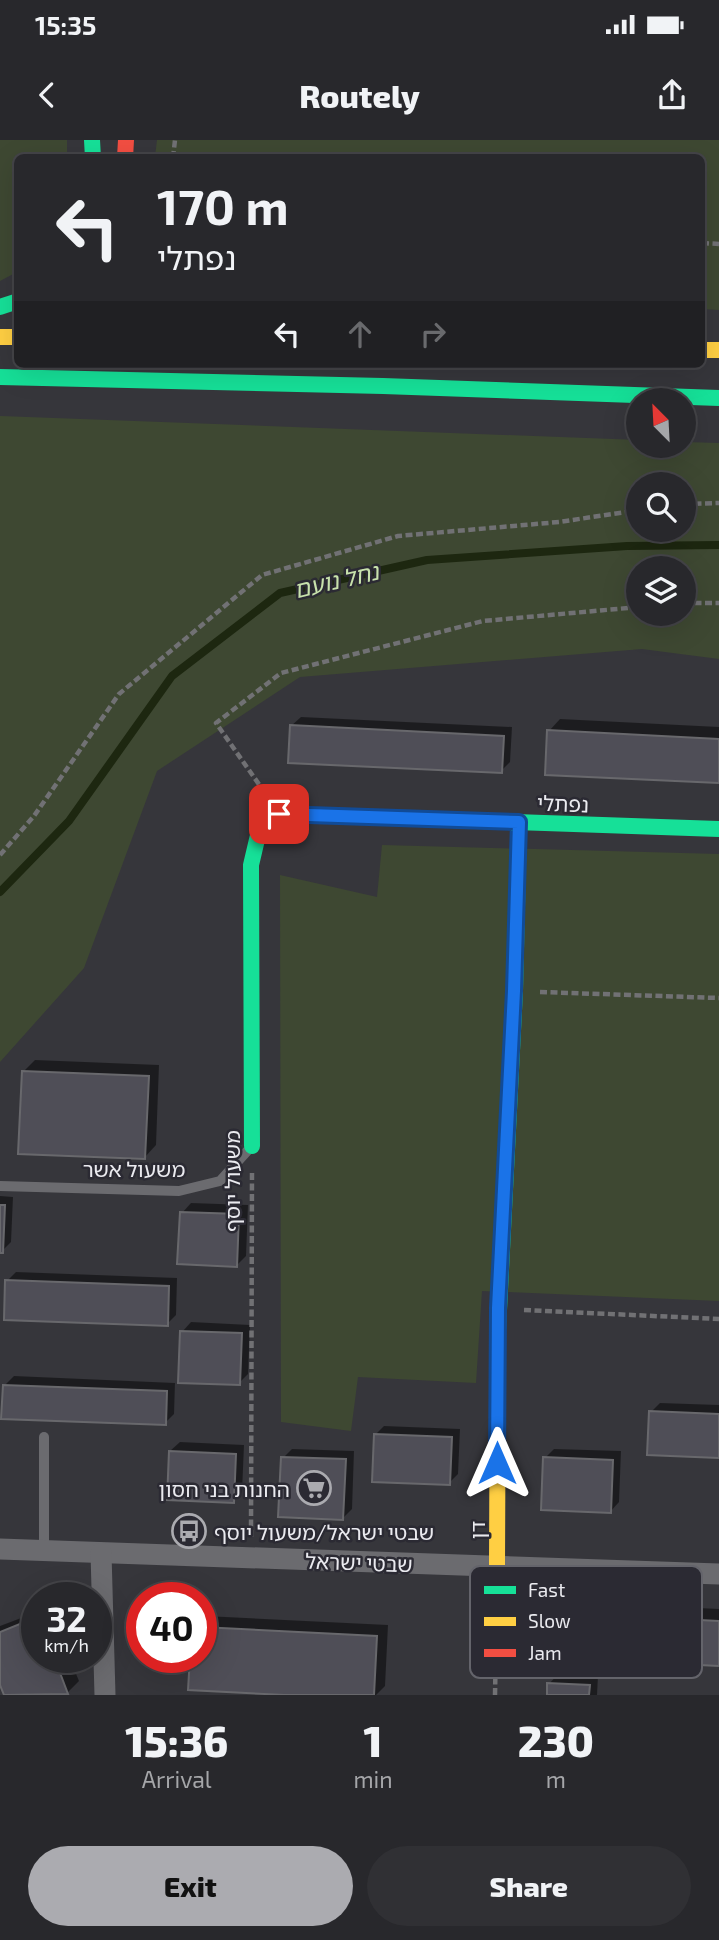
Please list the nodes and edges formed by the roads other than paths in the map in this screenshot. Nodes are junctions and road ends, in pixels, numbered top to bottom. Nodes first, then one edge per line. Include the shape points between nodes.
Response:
1 (0, 377) edge
2 (719, 398) edge
3 (279, 814) joint
4 (519, 822) junction
5 (719, 829) edge
6 (251, 1146) joint
7 (0, 1186) edge
8 (44, 1437) dead end
9 (0, 1549) edge
10 (44, 1551) junction
11 (101, 1553) junction
12 (497, 1566) joint
13 (105, 1695) edge

1 - 2 main road
3 - 4 main road, נפתלי
3 - 6 main road, משעול יוסף via 258,831 251,865
4 - 5 main road, נפתלי
4 - 12 main road, דן via 498,1308
6 - 7 lane, משעול אשר via 220,1181 179,1191
8 - 10 lane
9 - 10 street, שבטי ישראל
10 - 11 street, שבטי ישראל
11 - 12 street, שבטי ישראל
11 - 13 street

